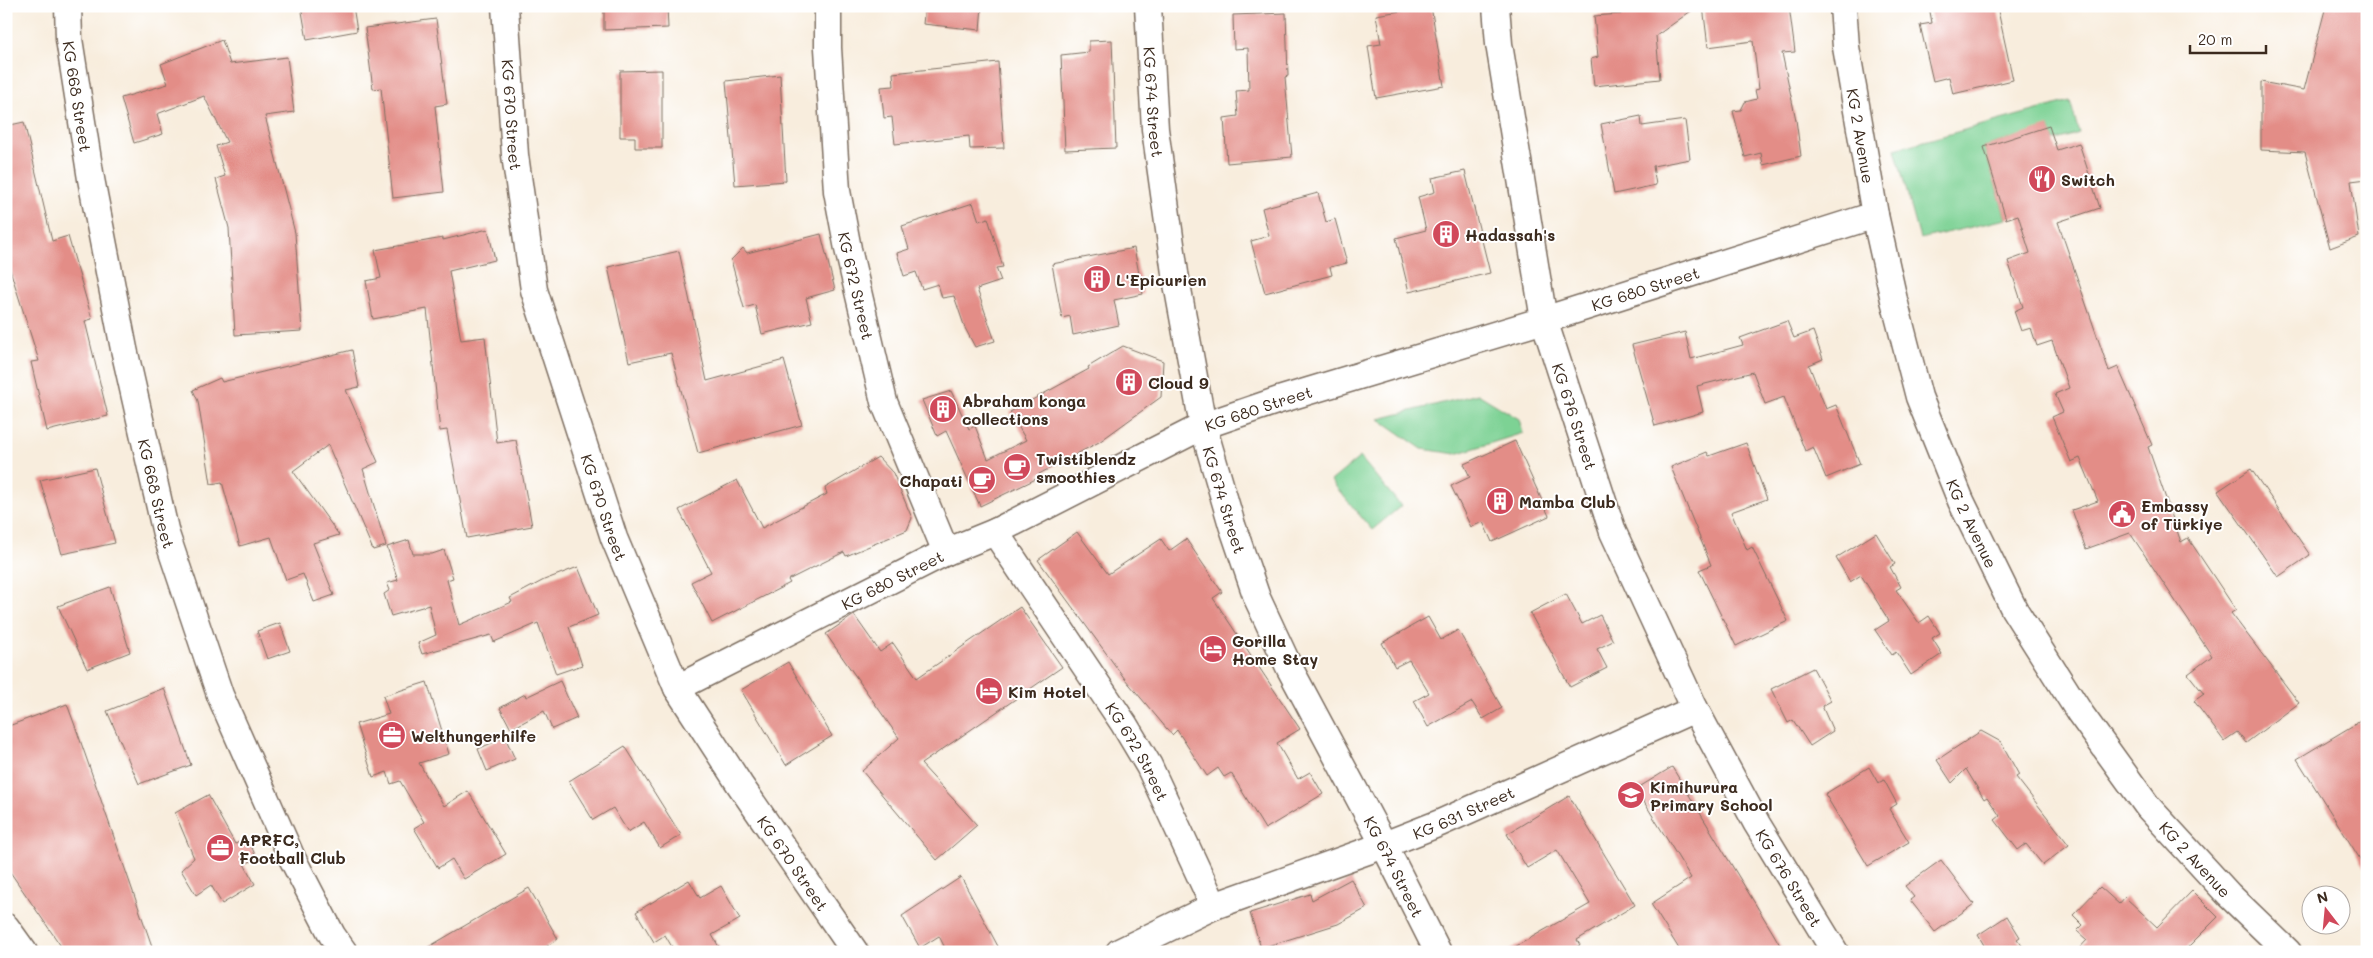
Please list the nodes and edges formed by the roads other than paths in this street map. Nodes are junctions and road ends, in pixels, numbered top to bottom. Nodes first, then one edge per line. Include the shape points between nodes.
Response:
1 (68, 6) edge
2 (505, 6) edge
3 (828, 6) edge
4 (1148, 6) edge
5 (1496, 6) edge
6 (1843, 6) edge
7 (1875, 214) junction
8 (1544, 320) junction
9 (1203, 426) junction
10 (995, 532) junction
11 (946, 552) junction
12 (677, 688) junction
13 (1695, 709) junction
14 (1384, 845) junction
15 (1214, 906) junction
16 (6, 927) edge
17 (24, 952) edge
18 (344, 952) edge
19 (855, 952) edge
20 (1118, 952) edge
21 (1438, 952) edge
22 (1835, 952) edge
23 (2288, 952) edge

1 - 18 street, KG 668 Street via 69,39 91,178 124,348 166,534 220,695 292,858
2 - 12 street, KG 670 Street via 515,155 534,290 614,538
3 - 11 street, KG 672 Street via 837,191 848,249 884,402
4 - 9 street, KG 674 Street via 1155,129
5 - 8 street, KG 676 Street via 1499,44
6 - 7 street, KG 2 Avenue via 1846,47
7 - 8 street, KG 680 Street
7 - 23 street, KG 2 Avenue via 1919,398 1961,501 2014,608 2080,713 2148,807 2229,895
8 - 9 street, KG 680 Street
8 - 13 street, KG 676 Street via 1613,532
9 - 10 street, KG 680 Street
9 - 14 street, KG 674 Street via 1232,525 1258,598 1290,669
10 - 11 street, KG 680 Street
10 - 15 street, KG 672 Street via 1149,766
11 - 12 street, KG 680 Street
12 - 19 street, KG 670 Street
13 - 14 street, KG 631 Street
13 - 22 street, KG 676 Street via 1757,824
14 - 15 street, KG 631 Street
14 - 21 street, KG 674 Street
15 - 20 street, KG 631 Street
16 - 17 street

